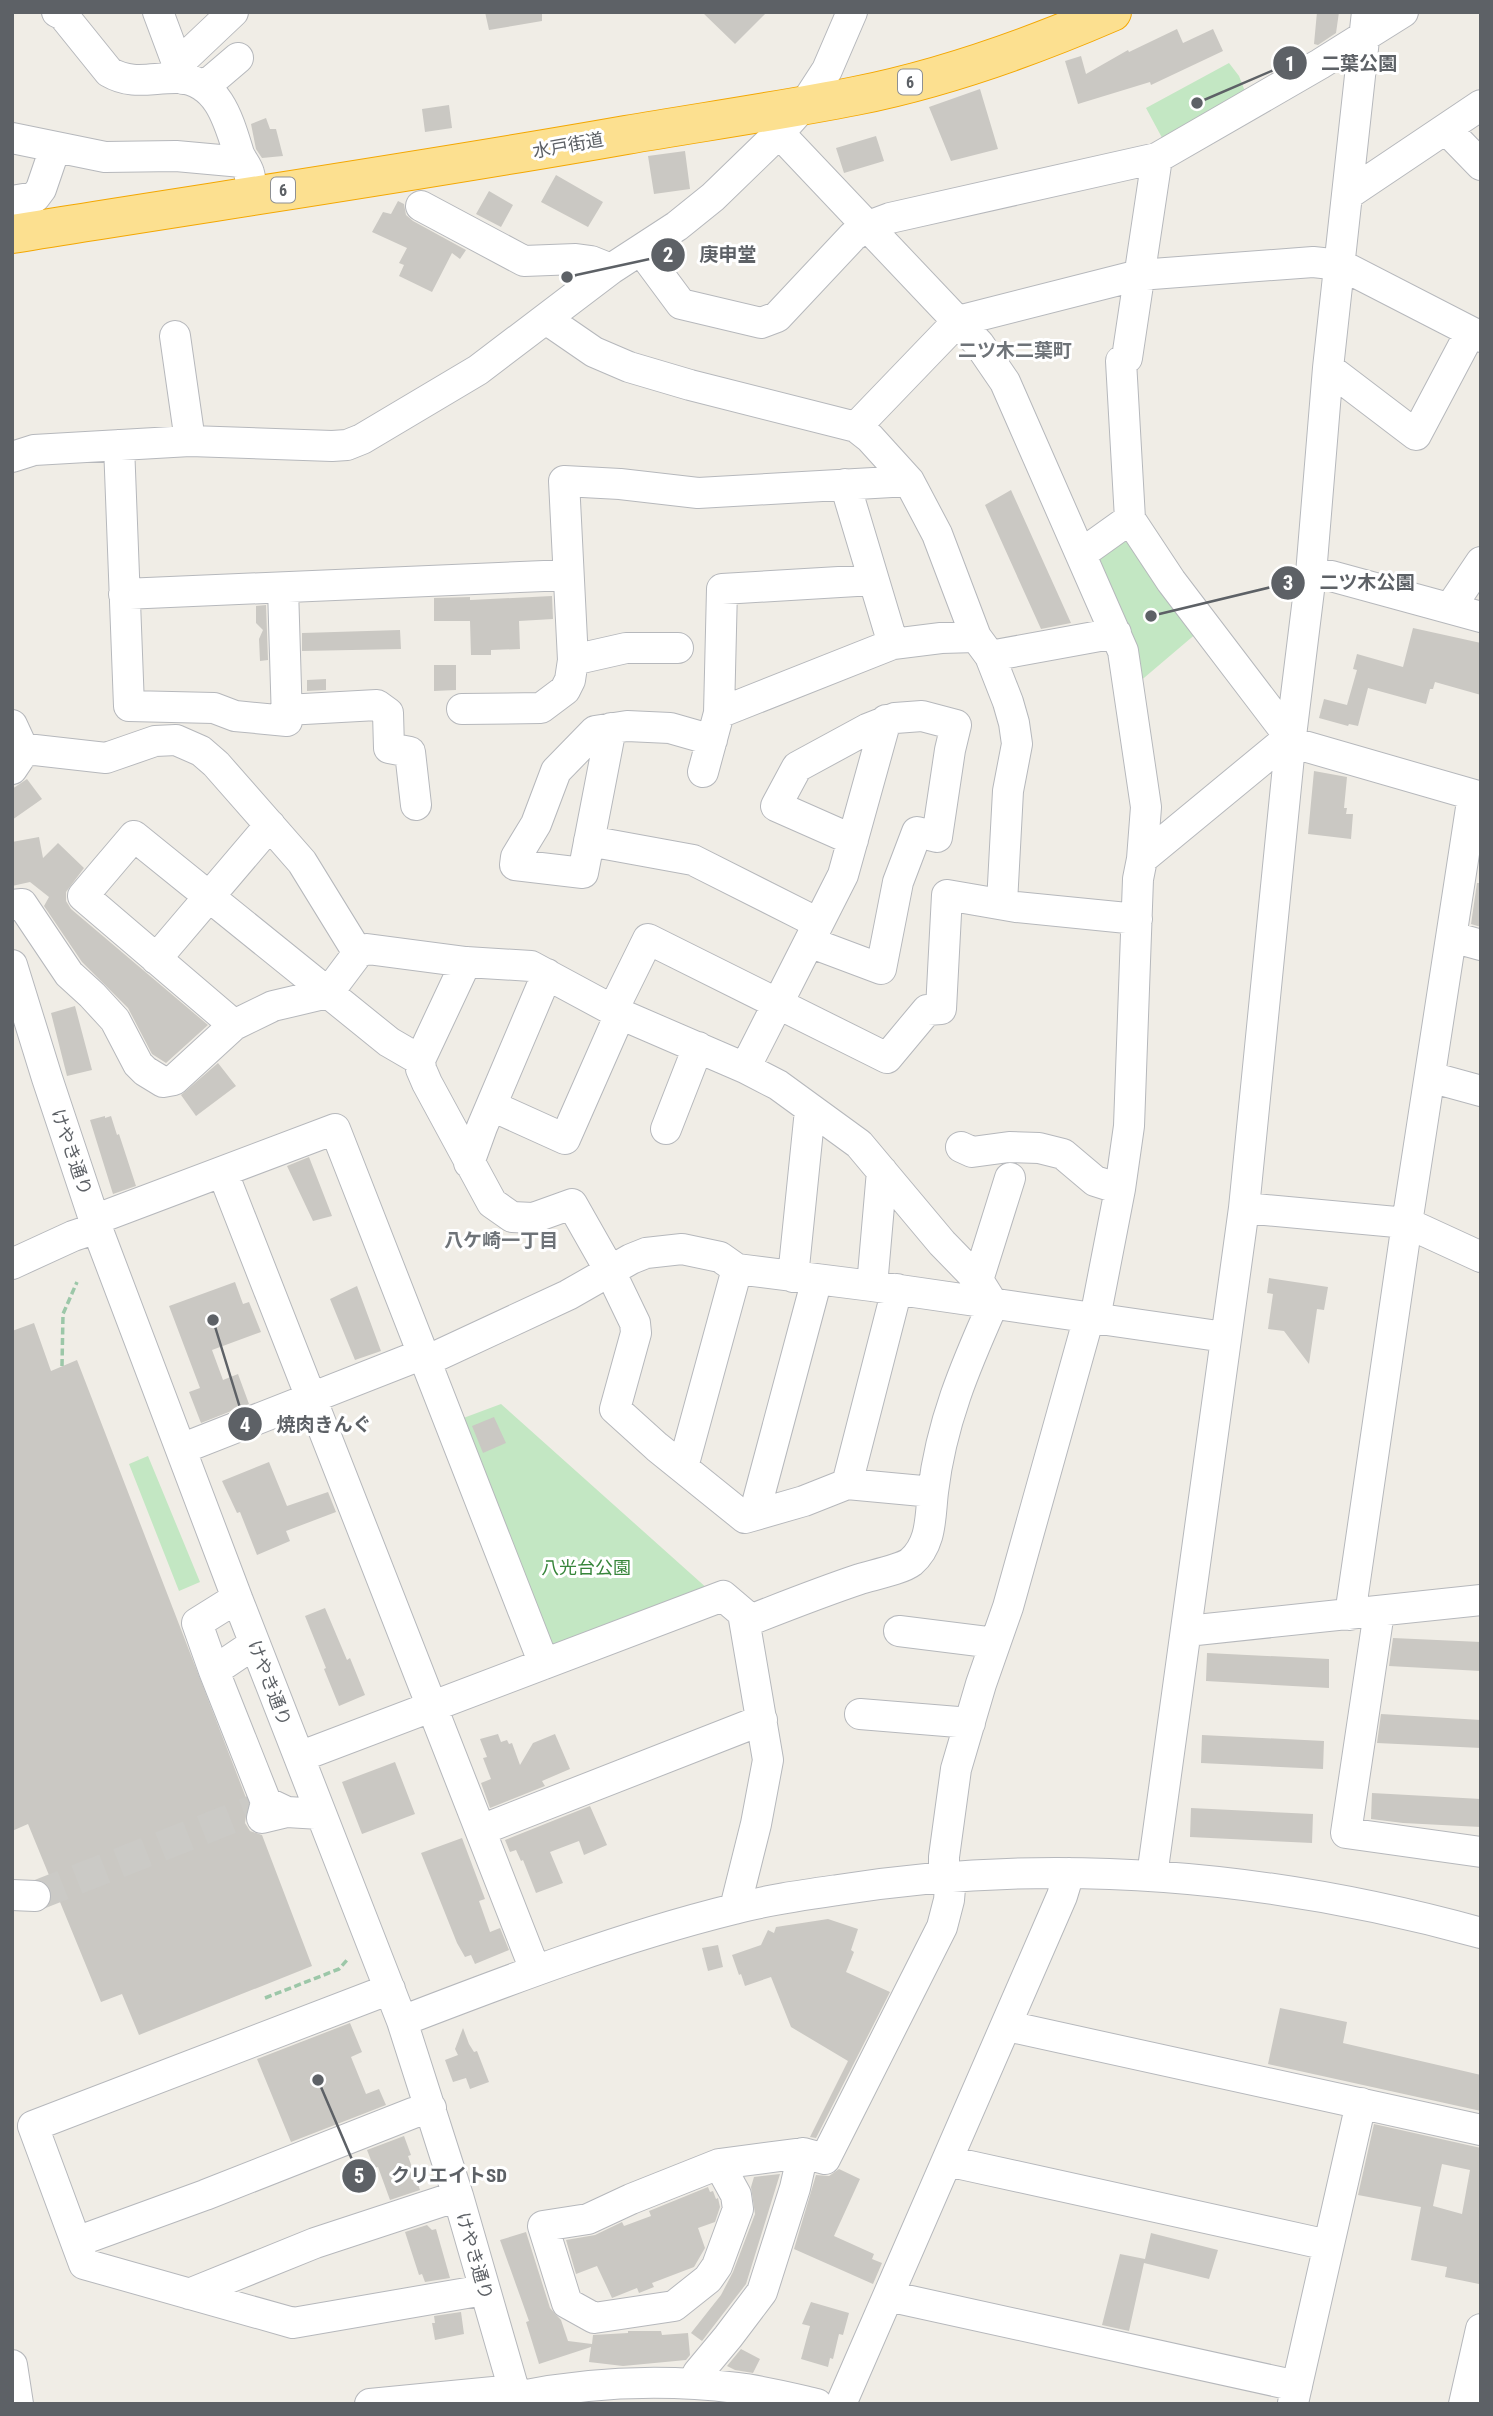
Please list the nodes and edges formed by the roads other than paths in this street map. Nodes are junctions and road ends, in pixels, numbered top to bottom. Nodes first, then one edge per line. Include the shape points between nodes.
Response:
1 (57, 12) edge
2 (158, 12) edge
3 (233, 12) edge
4 (852, 12) edge
5 (1112, 12) edge
6 (1403, 12) edge
7 (1366, 24) edge
8 (238, 58) dead end
9 (188, 77) junction
10 (805, 104) junction
11 (1481, 106) edge
12 (1446, 130) junction
13 (779, 133) junction
14 (12, 138) edge
15 (55, 148) junction
16 (1157, 158) junction
17 (1481, 165) edge
18 (247, 178) junction
19 (1347, 195) junction
20 (12, 201) edge
21 (421, 206) dead end
22 (866, 227) junction
23 (12, 234) edge
24 (641, 250) junction
25 (1341, 265) junction
26 (611, 269) junction
27 (1139, 275) junction
28 (546, 319) junction
29 (958, 321) junction
30 (175, 335) dead end
31 (1476, 335) edge
32 (1328, 368) junction
33 (856, 427) junction
34 (190, 441) junction
35 (119, 444) junction
36 (12, 457) edge
37 (909, 481) junction
38 (845, 484) junction
39 (1130, 519) junction
40 (1081, 554) junction
41 (1481, 562) edge
42 (1311, 574) junction
43 (568, 575) junction
44 (873, 580) junction
45 (283, 588) junction
46 (124, 594) junction
47 (1450, 608) junction
48 (1481, 617) edge
49 (1116, 633) junction
50 (893, 644) junction
51 (983, 647) junction
52 (678, 648) dead end
53 (573, 660) junction
54 (462, 709) dead end
55 (286, 710) junction
56 (886, 720) junction
57 (715, 727) junction
58 (611, 728) junction
59 (1290, 738) junction
60 (16, 748) edge
61 (703, 772) dead end
62 (1477, 796) edge
63 (416, 805) dead end
64 (270, 825) junction
65 (853, 840) junction
66 (589, 841) junction
67 (1142, 859) junction
68 (209, 899) junction
69 (1002, 904) junction
70 (12, 905) edge
71 (1137, 919) junction
72 (813, 932) junction
73 (1452, 937) junction
74 (1481, 945) edge
75 (358, 953) junction
76 (156, 959) junction
77 (466, 962) junction
78 (12, 965) edge
79 (547, 974) junction
80 (328, 993) junction
81 (776, 1003) junction
82 (616, 1012) junction
83 (234, 1025) junction
84 (698, 1047) junction
85 (420, 1060) junction
86 (744, 1068) junction
87 (1430, 1077) junction
88 (1481, 1091) edge
89 (492, 1106) junction
90 (810, 1110) junction
91 (666, 1129) dead end
92 (961, 1147) dead end
93 (468, 1163) junction
94 (882, 1171) junction
95 (223, 1172) junction
96 (1010, 1178) dead end
97 (1120, 1189) junction
98 (1244, 1208) junction
99 (1407, 1223) junction
100 (96, 1224) junction
101 (1481, 1257) edge
102 (12, 1264) edge
103 (737, 1269) junction
104 (610, 1271) junction
105 (805, 1278) junction
106 (885, 1287) junction
107 (985, 1292) junction
108 (1092, 1318) junction
109 (1225, 1337) junction
110 (425, 1357) junction
111 (313, 1397) junction
112 (181, 1449) junction
113 (683, 1467) junction
114 (847, 1484) junction
115 (933, 1492) junction
116 (754, 1515) junction
117 (237, 1598) junction
118 (1481, 1601) edge
119 (1379, 1612) junction
120 (1350, 1615) junction
121 (745, 1622) junction
122 (900, 1631) dead end
123 (1187, 1631) junction
124 (995, 1643) junction
125 (254, 1644) junction
126 (544, 1664) junction
127 (214, 1671) junction
128 (431, 1705) junction
129 (860, 1714) dead end
130 (762, 1720) junction
131 (970, 1723) junction
132 (299, 1757) junction
133 (320, 1814) junction
134 (481, 1830) junction
135 (1481, 1852) edge
136 (1069, 1873) junction
137 (1152, 1875) junction
138 (948, 1876) junction
139 (735, 1908) junction
140 (1481, 1933) edge
141 (535, 1970) junction
142 (390, 1990) junction
143 (402, 2021) junction
144 (1007, 2026) junction
145 (1361, 2103) junction
146 (431, 2108) junction
147 (1481, 2130) edge
148 (803, 2153) junction
149 (947, 2161) junction
150 (719, 2164) junction
151 (458, 2196) junction
152 (76, 2242) junction
153 (1328, 2245) junction
154 (484, 2290) junction
155 (189, 2294) junction
156 (888, 2296) junction
157 (1481, 2329) edge
158 (12, 2365) edge
159 (694, 2384) junction
160 (596, 2395) edge
161 (1295, 2395) edge
162 (516, 2397) edge
163 (18, 2404) edge
164 (370, 2404) edge
165 (817, 2404) edge
166 (841, 2404) edge
167 (1464, 2404) edge

1 - 9 street via 118,77 136,81
2 - 9 street
3 - 9 street
4 - 10 street via 827,70
5 - 10 highway, 水戸街道 / 6 via 1067,32 941,73 856,96
6 - 7 street
7 - 16 street via 1320,64
7 - 19 street
8 - 9 street
9 - 18 street via 226,113
10 - 13 street
10 - 18 highway, 水戸街道 / 6 via 555,148
11 - 12 street
12 - 17 street
12 - 19 street
13 - 22 street
13 - 24 street via 712,197
14 - 15 street
15 - 18 street via 105,157 176,156
15 - 20 street via 36,197
16 - 22 street
16 - 27 street
18 - 23 highway, 水戸街道 / 6
19 - 25 street
21 - 26 street via 524,261 576,259
22 - 24 street via 777,317 761,323 681,304
22 - 29 street
24 - 26 street
25 - 27 street via 1312,262
25 - 31 street
25 - 32 street
26 - 28 street
27 - 29 street
27 - 39 street via 1127,358 1121,361
28 - 33 street via 594,352 629,366
28 - 34 street via 478,370 362,439 331,446
29 - 33 street
29 - 40 street via 1005,382
30 - 34 street
31 - 32 street via 1416,435
32 - 42 street
33 - 37 street
34 - 35 street
35 - 36 street via 34,450
35 - 46 street
37 - 38 street
37 - 51 street via 937,534
38 - 43 street via 698,493 564,481
38 - 44 street
39 - 40 street
39 - 59 street
40 - 49 street
41 - 47 street
42 - 47 street
42 - 59 street
43 - 45 street
43 - 53 street
44 - 50 street
44 - 57 street via 722,589
45 - 46 street
45 - 55 street
46 - 55 street via 129,706 214,708 235,716 287,721
47 - 48 street
49 - 51 street
49 - 67 street via 1130,689 1146,807
50 - 51 street via 941,638
50 - 57 street
51 - 69 street via 1008,702 1017,744 1008,791
52 - 53 street via 626,649
53 - 54 street via 565,690 541,708
55 - 63 street via 377,705 388,713 389,748 410,752
56 - 65 street
56 - 65 street via 797,767 776,806
56 - 72 street via 922,716 956,724 937,837 917,832 898,882 881,969
57 - 58 street
57 - 61 street
58 - 66 street
58 - 66 street via 596,732 556,771 514,865 583,873
59 - 62 street
59 - 67 street
59 - 98 street
60 - 64 street via 106,758 155,741 186,743 216,764
62 - 73 street
64 - 68 street
64 - 75 street via 302,862
65 - 72 street via 843,875
66 - 72 street via 693,860
67 - 71 street
68 - 76 street
68 - 76 street via 134,836 83,896
68 - 80 street
69 - 71 street
69 - 81 street via 947,895 941,1009 927,1010 887,1058
70 - 83 street via 22,904 69,974 115,1020 138,1064 163,1082 174,1080
71 - 97 street via 1129,1126
72 - 81 street
73 - 74 street
73 - 87 street
75 - 77 street via 367,949
75 - 80 street
76 - 83 street
77 - 79 street via 531,967
77 - 85 street
78 - 100 street, けやき通り
79 - 82 street
79 - 89 street
80 - 83 street via 274,1006
80 - 85 street via 389,1042
81 - 82 street via 648,939
81 - 86 street
82 - 84 street
82 - 89 street via 565,1139
84 - 86 street
84 - 91 street
85 - 93 street
86 - 90 street via 778,1085
87 - 88 street
87 - 99 street
89 - 93 street
90 - 94 street via 859,1144
90 - 105 street
92 - 97 street via 972,1152 1039,1148 1063,1154 1095,1181
93 - 104 street via 492,1203 512,1217 533,1218 572,1204
94 - 106 street
94 - 107 street
95 - 100 street
95 - 110 street via 335,1129
95 - 111 street
96 - 107 street
97 - 108 street
98 - 99 street
98 - 109 street
99 - 101 street
99 - 120 street
100 - 102 street
100 - 112 street, けやき通り
103 - 104 street via 720,1257 682,1249 646,1254
103 - 105 street
103 - 113 street
104 - 110 street via 568,1295
104 - 113 street via 636,1333 615,1409
105 - 106 street
105 - 116 street
106 - 107 street
106 - 114 street
107 - 108 street
107 - 115 street via 948,1417
108 - 109 street
108 - 124 street
109 - 123 street
110 - 111 street
110 - 126 street
111 - 112 street
111 - 128 street
112 - 117 street, けやき通り
113 - 116 street via 745,1518
114 - 115 street
114 - 116 street
115 - 121 street via 930,1529 910,1563
117 - 125 street, けやき通り
117 - 127 street via 197,1623
118 - 119 street
119 - 120 street
119 - 135 street via 1346,1833
120 - 123 street
121 - 126 street via 743,1613 723,1596
121 - 130 street
122 - 124 street
123 - 137 street
124 - 131 street
125 - 127 street
125 - 132 street, けやき通り
126 - 128 street
127 - 133 street via 271,1810
128 - 132 street
128 - 134 street
129 - 131 street
130 - 134 street
130 - 139 street via 768,1760
131 - 138 street via 956,1769 944,1848
132 - 133 street, けやき通り
133 - 142 street, けやき通り
134 - 141 street
136 - 137 street
136 - 138 street
136 - 144 street
137 - 140 street via 1354,1902
138 - 139 street
138 - 148 street via 949,1900 942,1927 825,2160
139 - 141 street
141 - 143 street
142 - 143 street, けやき通り
142 - 152 street via 33,2126
143 - 146 street, けやき通り
144 - 145 street
144 - 149 street
145 - 147 street
145 - 153 street
146 - 151 street, けやき通り
146 - 152 street
148 - 150 street
148 - 159 street via 762,2292
149 - 153 street
149 - 156 street
150 - 150 street via 736,2195 738,2209 708,2279 674,2306 594,2318 567,2303 543,2226 588,2219
151 - 154 street, けやき通り
151 - 155 street via 315,2244
152 - 155 street via 84,2264
153 - 161 street
154 - 155 street via 293,2323
154 - 162 street, けやき通り
156 - 161 street
156 - 166 street
157 - 167 street
158 - 163 street
159 - 160 street
159 - 165 street
160 - 162 street via 555,2389
162 - 164 street

